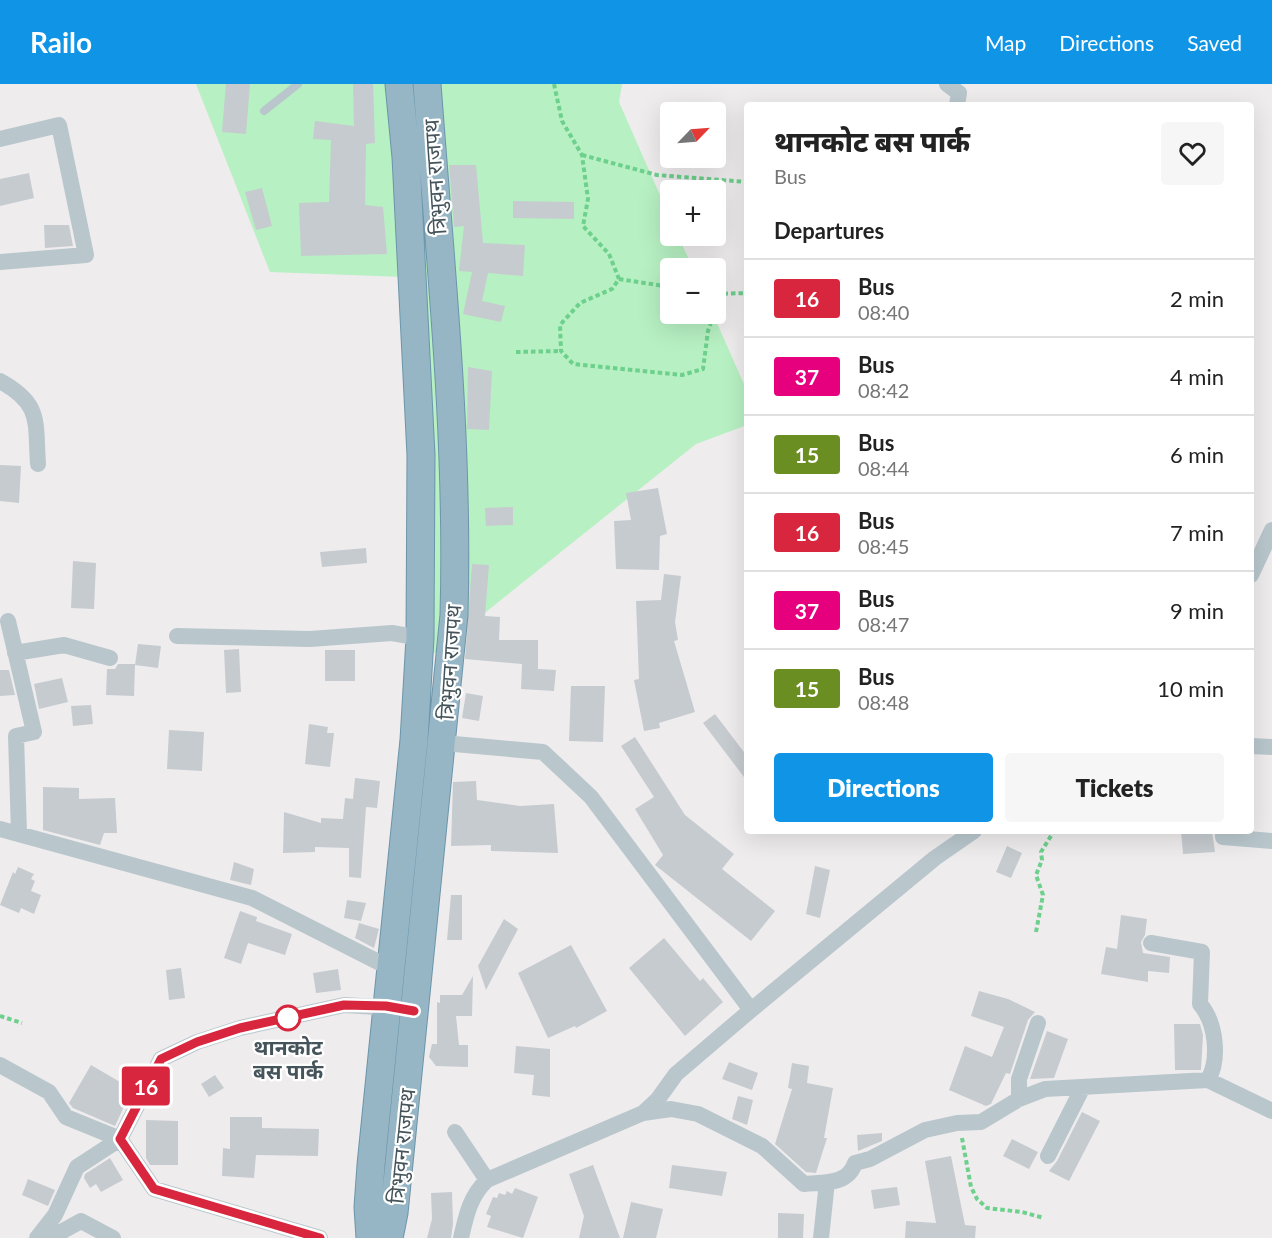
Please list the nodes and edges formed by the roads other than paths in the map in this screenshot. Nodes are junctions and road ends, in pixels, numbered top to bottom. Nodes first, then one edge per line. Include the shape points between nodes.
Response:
1 (298, 84) edge
2 (399, 84) edge
3 (427, 84) edge
4 (947, 84) edge
5 (958, 102) edge
6 (264, 111) dead end
7 (0, 138) edge
8 (0, 262) edge
9 (0, 381) edge
10 (38, 464) dead end
11 (1272, 530) edge
12 (1254, 569) edge
13 (8, 621) dead end
14 (177, 636) dead end
15 (420, 638) junction
16 (15, 653) junction
17 (110, 658) dead end
18 (443, 743) junction
19 (1254, 746) edge
20 (1272, 747) edge
21 (0, 829) edge
22 (19, 833) junction
23 (971, 834) edge
24 (1223, 834) edge
25 (1272, 841) edge
26 (1151, 943) dead end
27 (390, 968) junction
28 (386, 1006) junction
29 (751, 1010) junction
30 (414, 1011) junction
31 (1038, 1023) dead end
32 (0, 1065) edge
33 (1208, 1080) junction
34 (1083, 1087) junction
35 (1018, 1099) junction
36 (1272, 1111) edge
37 (643, 1113) junction
38 (455, 1132) dead end
39 (120, 1139) junction
40 (1048, 1156) dead end
41 (487, 1180) junction
42 (827, 1182) junction
43 (37, 1238) edge
44 (50, 1238) edge
45 (113, 1238) edge
46 (320, 1238) edge
47 (370, 1238) edge
48 (388, 1238) edge
49 (461, 1238) edge
50 (820, 1238) edge

1 - 6 lane
2 - 15 highway, त्रिभुवन राजपथ via 421,454
3 - 18 highway, त्रिभुवन राजपथ via 454,443 456,521 452,644
4 - 5 street via 959,93
7 - 8 street via 59,125 86,255
9 - 10 street via 16,390 34,410
11 - 12 street
13 - 16 street
14 - 15 street via 310,639 392,633
15 - 27 highway, त्रिभुवन राजपथ via 414,740
16 - 17 street via 64,645
16 - 22 street via 34,732 16,736
18 - 29 street via 543,752 591,797
18 - 30 highway, त्रिभुवन राजपथ
19 - 20 street
21 - 22 street
22 - 27 street via 252,898
23 - 29 street via 935,858
24 - 25 street
26 - 33 street via 1202,952 1200,1004 1209,1015 1215,1050 1214,1070
27 - 28 highway, त्रिभुवन राजपथ
28 - 30 street
28 - 39 street via 344,1005 240,1028 161,1059
28 - 47 highway, त्रिभुवन राजपथ via 368,1207
29 - 37 street via 676,1074
30 - 48 highway, त्रिभुवन राजपथ via 394,1214
31 - 35 street via 1022,1070
32 - 39 street via 49,1092 66,1117
33 - 34 street
33 - 36 street
34 - 35 street via 1045,1089
34 - 40 street
35 - 42 street via 981,1122 925,1130 855,1163 852,1172 842,1180
37 - 41 street
37 - 42 street via 671,1110 698,1114 762,1146 804,1184
38 - 41 street
39 - 43 street via 77,1167 55,1215
39 - 46 street via 154,1189
41 - 49 street via 470,1204
42 - 50 street
44 - 45 street via 81,1221

